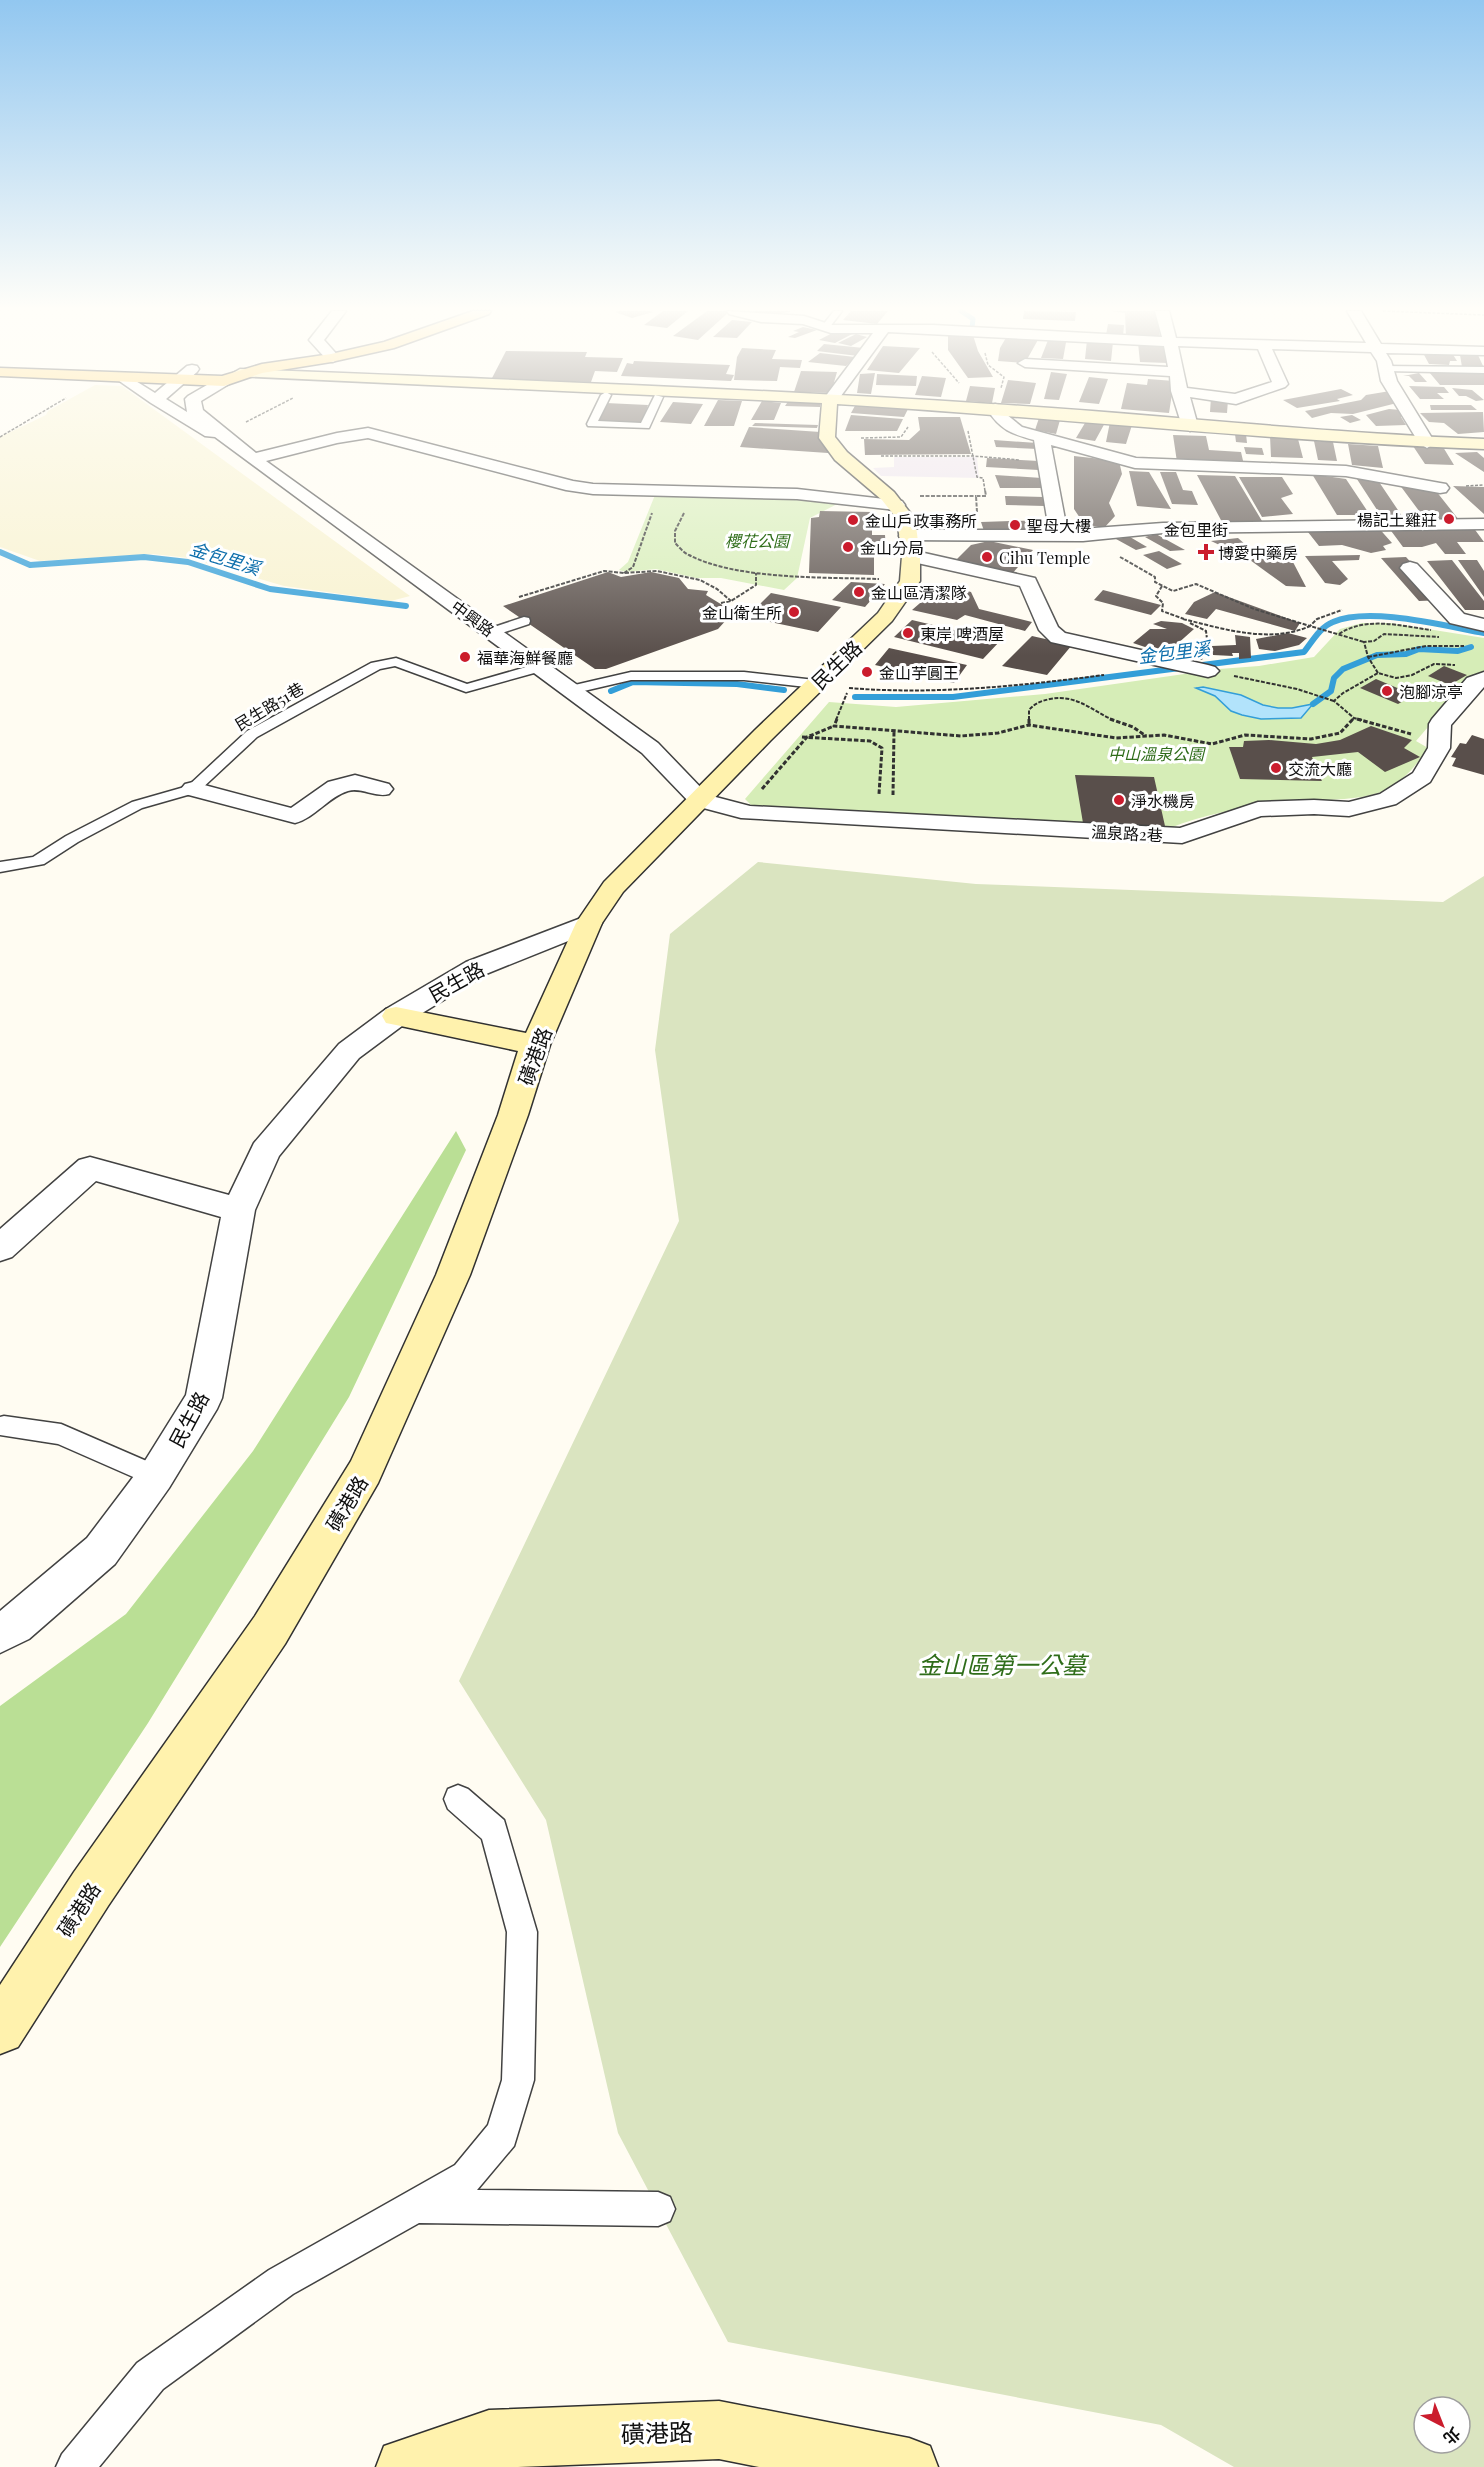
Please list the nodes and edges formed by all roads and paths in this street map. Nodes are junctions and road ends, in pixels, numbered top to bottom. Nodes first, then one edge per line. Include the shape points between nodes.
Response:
1 (19, 426) edge
2 (204, 426) edge
3 (212, 426) edge
4 (252, 426) edge
5 (827, 426) edge
6 (909, 426) edge
7 (966, 426) edge
8 (1011, 426) edge
9 (1192, 426) edge
10 (1417, 426) edge
11 (0, 437) edge
12 (827, 438) junction
13 (1042, 438) junction
14 (229, 440) junction
15 (1427, 443) junction
16 (1484, 444) edge
17 (841, 456) junction
18 (974, 456) junction
19 (253, 459) junction
20 (1047, 462) junction
21 (863, 477) junction
22 (1440, 488) dead end
23 (797, 494) junction
24 (976, 496) junction
25 (892, 501) junction
26 (691, 507) dead end
27 (1484, 524) edge
28 (1059, 535) junction
29 (1083, 535) junction
30 (978, 536) junction
31 (909, 546) junction
32 (1410, 568) dead end
33 (756, 573) junction
34 (910, 581) junction
35 (1162, 586) junction
36 (513, 599) dead end
37 (731, 601) junction
38 (722, 603) dead end
39 (1342, 610) dead end
40 (1183, 619) junction
41 (524, 621) dead end
42 (1484, 625) edge
43 (1310, 626) junction
44 (1432, 631) dead end
45 (493, 632) junction
46 (1339, 634) junction
47 (1442, 638) dead end
48 (1449, 640) dead end
49 (1364, 642) junction
50 (1368, 657) junction
51 (1171, 663) junction
52 (1465, 663) dead end
53 (540, 667) junction
54 (1208, 671) joint
55 (1378, 673) junction
56 (1113, 674) dead end
57 (1484, 678) edge
58 (815, 684) junction
59 (571, 690) junction
60 (1334, 701) junction
61 (1354, 718) junction
62 (1029, 725) junction
63 (834, 726) junction
64 (894, 732) junction
65 (764, 735) junction
66 (1146, 736) junction
67 (807, 737) junction
68 (1438, 741) junction
69 (193, 789) junction
70 (381, 789) dead end
71 (700, 800) junction
72 (893, 803) dead end
73 (737, 810) junction
74 (877, 821) junction
75 (0, 867) edge
76 (589, 923) junction
77 (396, 1016) junction
78 (535, 1045) junction
79 (239, 1210) junction
80 (0, 1248) edge
81 (4, 1426) dead end
82 (156, 1476) junction
83 (0, 1633) edge
84 (458, 1799) dead end
85 (0, 2029) edge
86 (416, 2206) junction
87 (658, 2209) dead end
88 (75, 2467) edge
89 (405, 2467) edge
90 (909, 2467) edge

1 - 11 path
2 - 14 street, 中興路
3 - 14 street, 中興路
4 - 14 path
5 - 12 street
6 - 12 path via 901,437
7 - 18 path
8 - 13 street
9 - 15 street
10 - 15 street
12 - 17 street
13 - 20 street
13 - 22 street via 1135,463 1346,471
14 - 19 street, 中興路
15 - 16 street
17 - 18 path
17 - 21 street
18 - 20 path
18 - 24 path via 977,477 983,478 986,496
19 - 23 street via 368,434 593,489
19 - 45 street, 中興路
20 - 28 street
21 - 23 street via 860,484 843,491
21 - 25 street
23 - 25 street
24 - 25 path
24 - 30 path
25 - 31 street via 906,519
26 - 33 path via 676,524 674,536 682,551 706,562
27 - 29 street, 金包里街 via 1163,528
28 - 29 street, 金包里街
28 - 30 street, 金包里街
29 - 35 path via 1155,577 1155,582
30 - 31 street, 金包里街
31 - 34 street
31 - 51 street via 1028,582 1048,630 1058,638
32 - 42 street via 1457,619
33 - 34 path
33 - 37 path via 756,585
34 - 58 street, 民生路 via 885,617
35 - 40 path via 1156,596 1163,603 1162,611
35 - 43 path via 1173,591 1196,584 1254,609
36 - 37 path via 604,571 657,571 700,580
37 - 38 path
39 - 43 path via 1317,619
40 - 43 path via 1261,636 1300,632
40 - 51 path via 1206,631 1209,660
41 - 45 lane
43 - 46 path
44 - 46 path via 1366,624
45 - 53 street, 中興路
46 - 49 path
47 - 49 path via 1384,634
48 - 50 path via 1472,644 1454,649 1416,647
49 - 50 path
50 - 55 path
51 - 54 street
52 - 55 path via 1434,664 1396,678
53 - 59 street, 中興路
53 - 69 lane, 民生路51巷 via 466,688 396,662 376,666 252,734
54 - 60 path
55 - 60 path
56 - 63 path via 942,693 848,688
57 - 68 street, 溫泉路2巷 via 1475,683 1440,724
58 - 59 lane via 744,676 631,676
58 - 65 street, 民生路
59 - 71 street, 中興路 via 650,748
60 - 61 path
61 - 66 path via 1340,733 1311,739 1245,735 1212,744 1164,735
61 - 68 path
62 - 64 path via 961,736
62 - 66 path via 1116,738
62 - 66 path via 1029,710 1035,702 1064,695 1083,701
63 - 64 path
63 - 67 path
64 - 72 path
65 - 67 path
65 - 71 street, 民生路
67 - 73 path via 753,798
67 - 74 path via 870,741 882,748
68 - 74 street, 溫泉路2巷 via 1422,777 1388,799 1350,809 1257,809 1182,836
69 - 70 street via 295,816 336,787 355,782
69 - 75 lane, 民生路51巷 via 137,805 38,861
71 - 73 street, 溫泉路2巷
71 - 76 street, 民生路 via 613,887
73 - 74 street, 溫泉路2巷
76 - 77 street, 民生路 via 476,968
76 - 78 street, 磺港路
77 - 78 street
77 - 79 street, 民生路 via 349,1051 265,1151
78 - 85 street, 磺港路 via 453,1275 365,1472 270,1630 91,1889
79 - 80 street via 90,1168
79 - 82 street, 民生路 via 204,1398
81 - 82 lane via 61,1434
82 - 83 street, 民生路 via 101,1551
84 - 86 lane via 494,1830 522,1932 518,2080 502,2134 467,2177
86 - 87 lane
86 - 88 lane via 281,2282 150,2376
89 - 90 street, 磺港路 via 489,2439 719,2430

